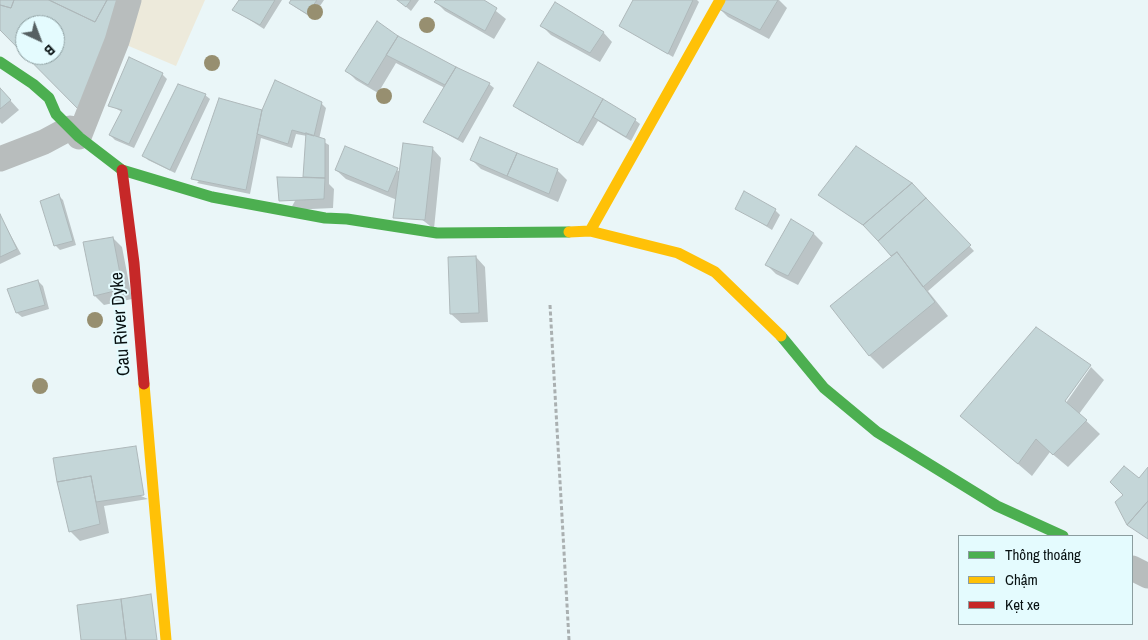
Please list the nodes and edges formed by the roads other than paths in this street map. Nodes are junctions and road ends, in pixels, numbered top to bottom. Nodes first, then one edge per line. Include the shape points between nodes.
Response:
1 (129, 0) edge
2 (720, 0) edge
3 (0, 62) edge
4 (75, 132) junction
5 (0, 159) edge
6 (122, 170) junction
7 (590, 231) junction
8 (1061, 535) edge
9 (1133, 568) edge
10 (1148, 576) edge
11 (166, 640) edge

1 - 4 street via 117,41
2 - 7 street
3 - 4 street via 49,98 56,114
4 - 5 street
4 - 6 street
6 - 7 street via 212,197 325,218 437,233
6 - 11 street, Cau River Dyke via 134,264
7 - 8 street via 678,253 715,272 786,341 824,388 877,432 997,506
9 - 10 street

